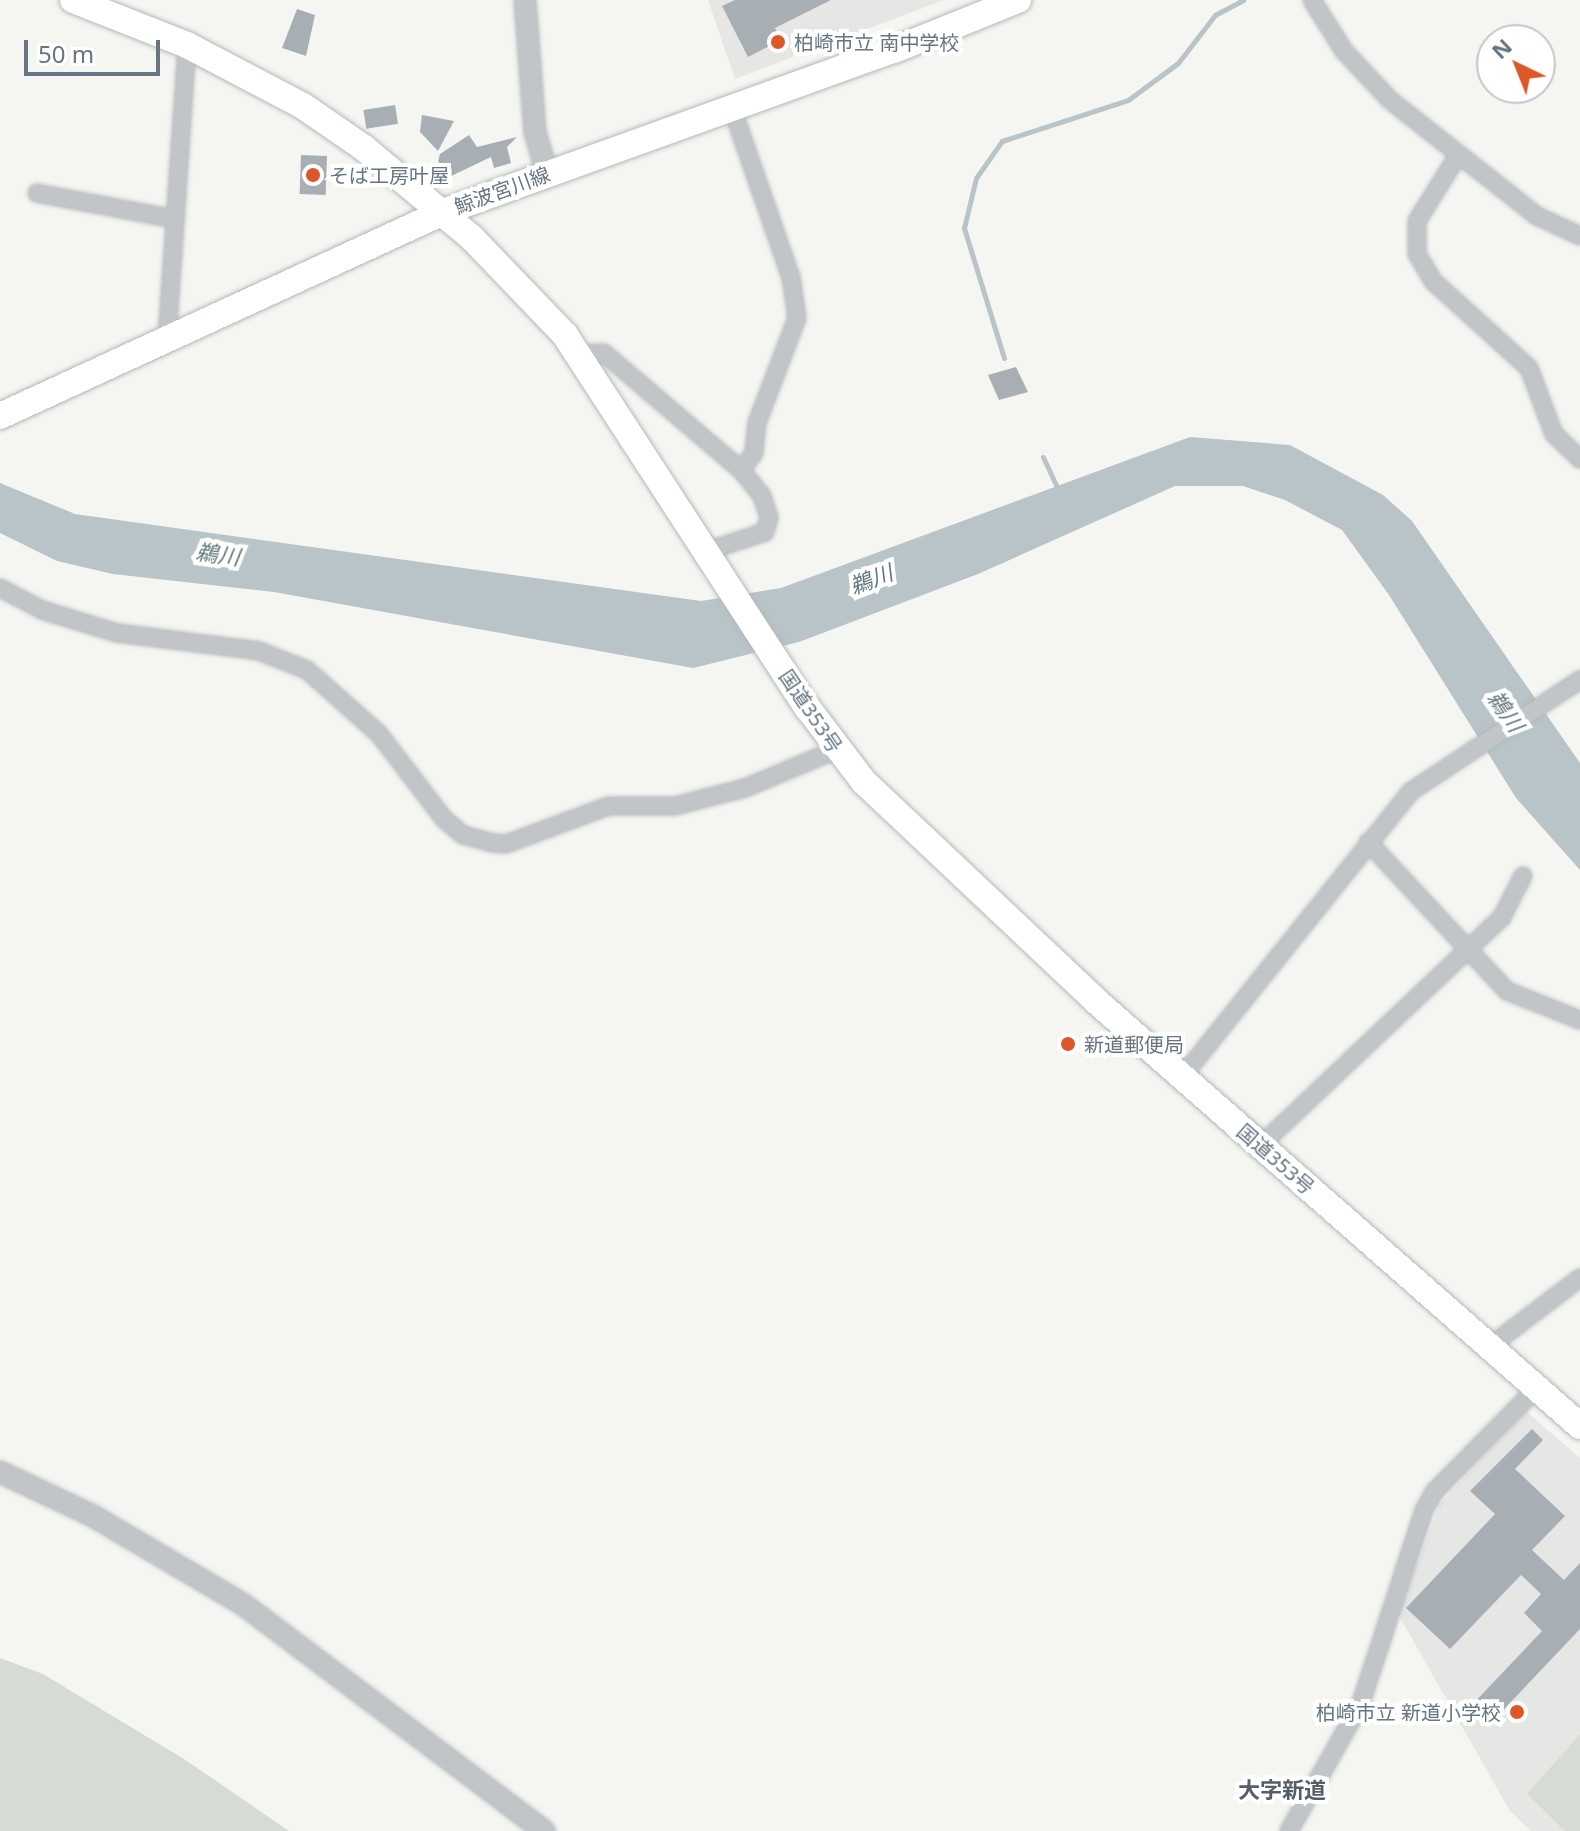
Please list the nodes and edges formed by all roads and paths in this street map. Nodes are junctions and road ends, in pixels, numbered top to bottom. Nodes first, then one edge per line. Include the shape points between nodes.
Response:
1 (73, 0) edge
2 (525, 0) edge
3 (1018, 0) edge
4 (1318, 1) edge
5 (187, 45) junction
6 (732, 108) junction
7 (1457, 157) junction
8 (547, 173) junction
9 (37, 193) dead end
10 (443, 212) junction
11 (175, 219) junction
12 (1580, 236) edge
13 (167, 339) junction
14 (577, 354) junction
15 (12, 411) edge
16 (1580, 459) edge
17 (741, 470) junction
18 (708, 557) junction
19 (0, 588) edge
20 (1576, 682) edge
21 (836, 750) junction
22 (1368, 842) junction
23 (1523, 876) dead end
24 (1471, 948) junction
25 (1580, 1020) edge
26 (1182, 1077) junction
27 (1261, 1145) junction
28 (1580, 1278) edge
29 (1489, 1347) junction
30 (1537, 1388) junction
31 (1580, 1426) edge
32 (0, 1472) edge
33 (544, 1831) edge
34 (1289, 1831) edge

1 - 5 main road, 国道353号
2 - 8 street via 535,132
3 - 6 main road, 鯨波宮川線
4 - 7 street via 1365,75
5 - 10 main road, 国道353号 via 303,106
5 - 11 street
6 - 8 main road, 鯨波宮川線
6 - 17 street via 791,277 797,318 757,423 754,453
7 - 12 street via 1537,216
7 - 16 street via 1417,221 1417,254 1434,282 1529,368 1554,434
8 - 10 main road, 鯨波宮川線
9 - 11 street
10 - 13 main road, 鯨波宮川線
10 - 14 main road, 国道353号 via 534,297
11 - 13 street
13 - 15 main road, 鯨波宮川線
14 - 17 street via 604,353
14 - 18 main road, 国道353号
17 - 18 street via 762,496 769,527
18 - 21 main road, 国道353号
19 - 21 street via 42,610 117,633 259,651 307,670 379,734 454,829 492,843 506,844 609,806 675,806 745,788
20 - 22 street via 1449,762 1410,792
21 - 26 main road, 国道353号 via 1052,961
22 - 24 street
22 - 26 street
23 - 24 street via 1502,917
24 - 25 street via 1515,997
24 - 27 street
26 - 27 main road, 国道353号
27 - 29 main road, 国道353号
28 - 29 street
29 - 30 main road, 国道353号
30 - 31 main road, 国道353号
30 - 34 street via 1435,1491 1424,1510 1361,1703
32 - 33 street via 93,1516 244,1605

